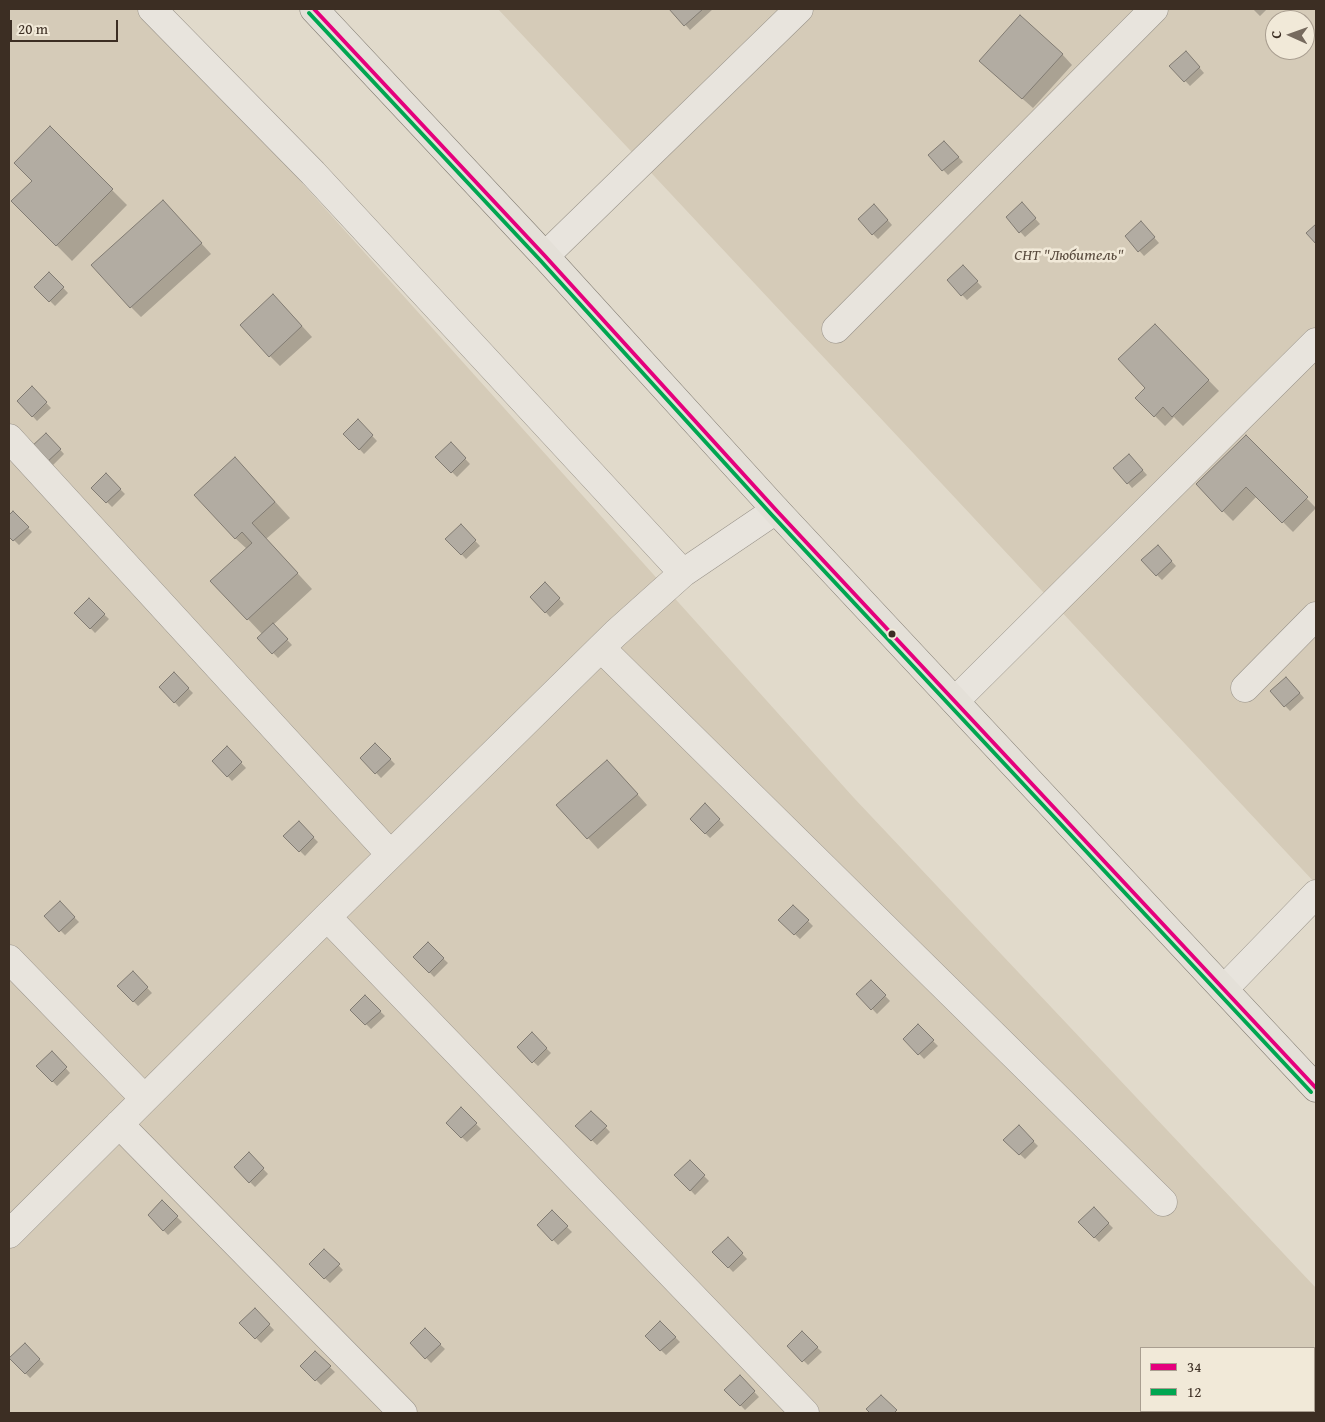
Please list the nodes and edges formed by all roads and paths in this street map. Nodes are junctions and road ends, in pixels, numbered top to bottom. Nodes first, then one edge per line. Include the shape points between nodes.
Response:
1 (152, 9) edge
2 (314, 9) edge
3 (799, 9) edge
4 (1154, 9) edge
5 (545, 256) junction
6 (836, 329) dead end
7 (1316, 342) edge
8 (9, 438) edge
9 (776, 510) junction
10 (683, 573) junction
11 (1316, 616) edge
12 (600, 648) junction
13 (1245, 688) dead end
14 (955, 702) junction
15 (390, 854) junction
16 (1316, 894) edge
17 (327, 916) junction
18 (9, 959) edge
19 (1224, 989) junction
20 (1316, 1088) edge
21 (144, 1098) junction
22 (119, 1124) junction
23 (1163, 1202) dead end
24 (10, 1230) edge
25 (403, 1413) edge
26 (805, 1413) edge

1 - 10 street via 312,173
2 - 5 main road
3 - 5 street
4 - 6 street
5 - 9 main road
7 - 14 street
8 - 15 street
9 - 10 street
9 - 14 main road
10 - 12 street
11 - 13 street
12 - 15 street
12 - 23 street
14 - 19 main road
15 - 17 street
16 - 19 street
17 - 21 street
17 - 26 street
18 - 21 street
19 - 20 main road
21 - 22 street
22 - 24 street
22 - 25 street

